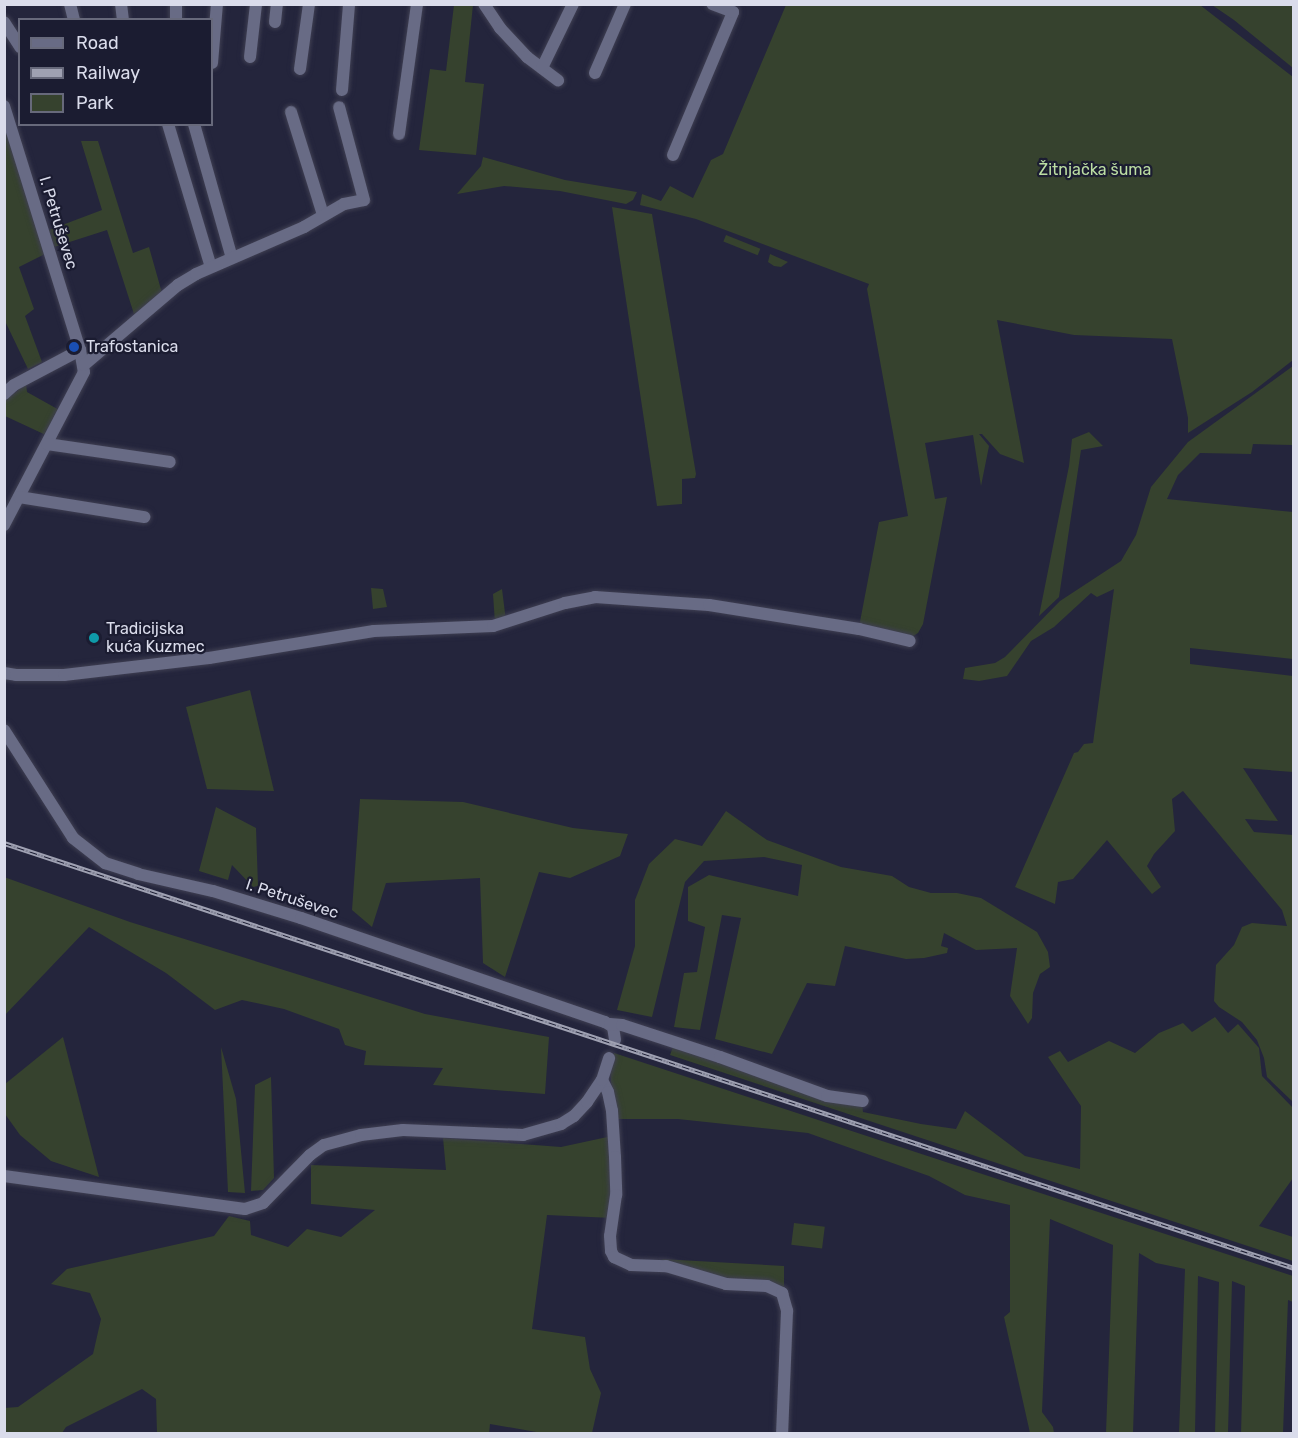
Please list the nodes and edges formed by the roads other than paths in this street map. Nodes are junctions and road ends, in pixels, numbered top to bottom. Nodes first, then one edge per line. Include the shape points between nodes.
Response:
1 (217, 4) edge
2 (256, 4) edge
3 (277, 4) edge
4 (309, 4) edge
5 (349, 4) edge
6 (417, 4) edge
7 (484, 4) edge
8 (573, 4) edge
9 (625, 4) edge
10 (712, 4) edge
11 (4, 22) edge
12 (275, 22) dead end
13 (18, 44) edge
14 (213, 51) edge
15 (250, 57) dead end
16 (542, 68) junction
17 (300, 69) dead end
18 (595, 73) dead end
19 (558, 80) dead end
20 (342, 90) dead end
21 (4, 106) edge
22 (339, 106) dead end
23 (291, 112) dead end
24 (169, 126) edge
25 (195, 126) edge
26 (399, 134) dead end
27 (673, 155) dead end
28 (323, 215) junction
29 (232, 258) junction
30 (212, 267) junction
31 (80, 350) junction
32 (84, 365) junction
33 (4, 394) edge
34 (47, 444) junction
35 (170, 462) dead end
36 (19, 497) junction
37 (144, 518) dead end
38 (4, 525) edge
39 (910, 641) dead end
40 (4, 673) edge
41 (4, 730) edge
42 (610, 1024) junction
43 (615, 1040) dead end
44 (609, 1058) dead end
45 (602, 1080) junction
46 (863, 1101) dead end
47 (4, 1176) edge
48 (782, 1434) edge

1 - 14 street
2 - 15 street
3 - 12 street
4 - 17 street
5 - 20 street
6 - 26 street
7 - 16 street via 500,28
8 - 16 street
9 - 18 street
10 - 27 street via 733,12
11 - 13 street
16 - 19 street
21 - 31 street, I. Petruševec
22 - 28 street via 364,200 344,204
23 - 28 street
24 - 30 street
25 - 29 street
28 - 29 street
29 - 30 street
30 - 32 street via 178,285
31 - 32 street, I. Petruševec
31 - 33 street
32 - 34 street via 81,383
34 - 35 street
34 - 36 street
36 - 37 street
36 - 38 street
39 - 40 street via 709,605 595,597 493,626 374,631 209,658 64,675
41 - 42 street, I. Petruševec via 73,838 105,863 301,918
42 - 43 street via 616,1031
42 - 46 street, I. Petruševec via 827,1096
44 - 45 street
45 - 47 street via 574,1116 538,1133 403,1130 324,1145 263,1203 245,1209
45 - 48 street via 612,1111 616,1195 610,1236 614,1257 631,1265 666,1266 726,1284 767,1286 782,1293 787,1311

